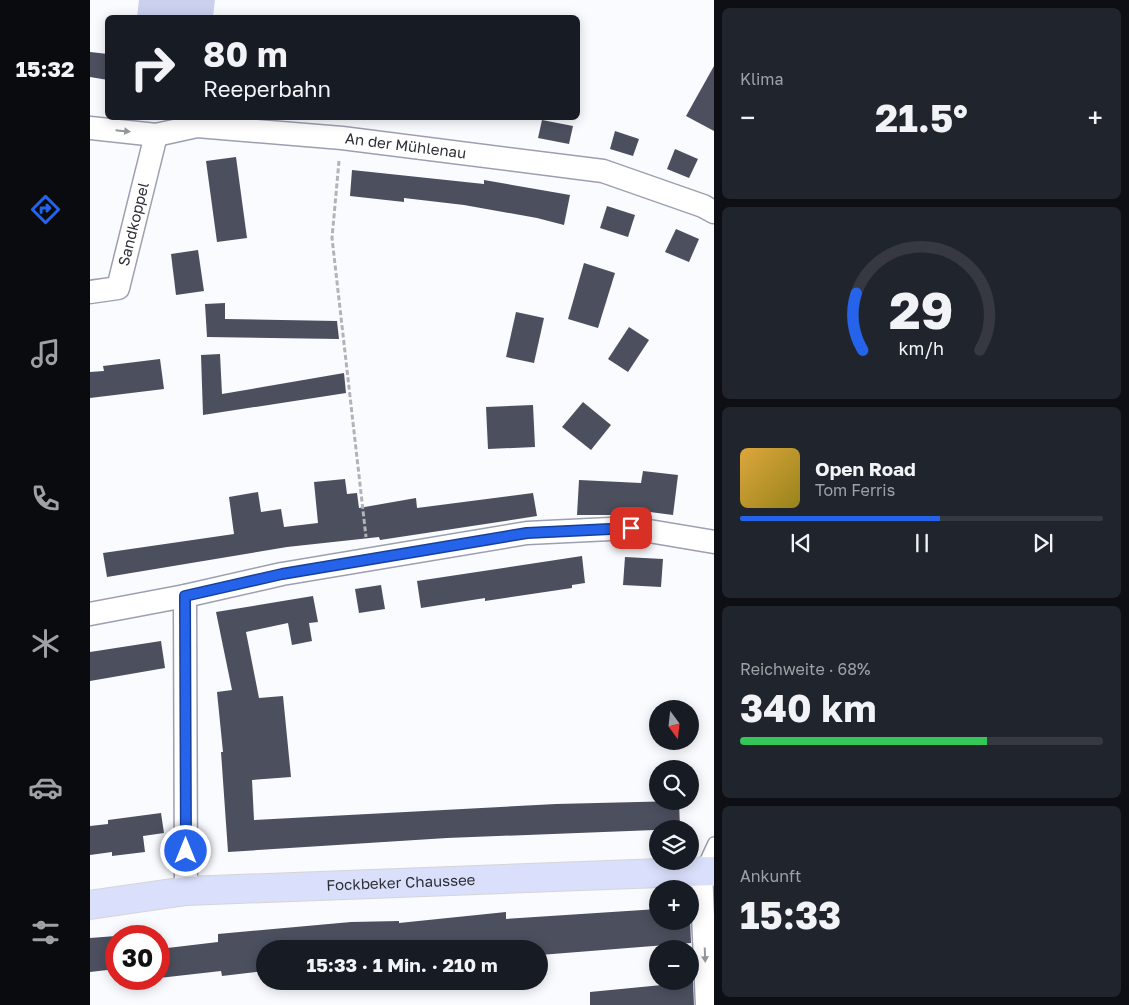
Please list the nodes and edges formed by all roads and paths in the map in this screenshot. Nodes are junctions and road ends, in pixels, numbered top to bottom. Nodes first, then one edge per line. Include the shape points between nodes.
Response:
1 (90, 128) edge
2 (156, 135) junction
3 (342, 138) junction
4 (714, 212) edge
5 (90, 292) edge
6 (714, 542) edge
7 (368, 559) junction
8 (185, 596) junction
9 (90, 614) edge
10 (714, 843) edge
11 (708, 871) edge
12 (186, 891) junction
13 (90, 905) edge
14 (707, 1005) edge

1 -> 2 street, An der Mühlenau
2 - 3 street, An der Mühlenau via 197,126
2 - 5 street, Sandkoppel via 118,288
3 - 4 street, An der Mühlenau via 603,171
3 - 7 path via 332,238
6 - 7 street via 631,528 546,532
7 - 8 street
8 - 9 street
8 - 12 street
10 - 11 lane
11 - 12 main road, Fockbeker Chaussee
11 -> 14 street
12 - 13 main road, Fockbeker Chaussee

